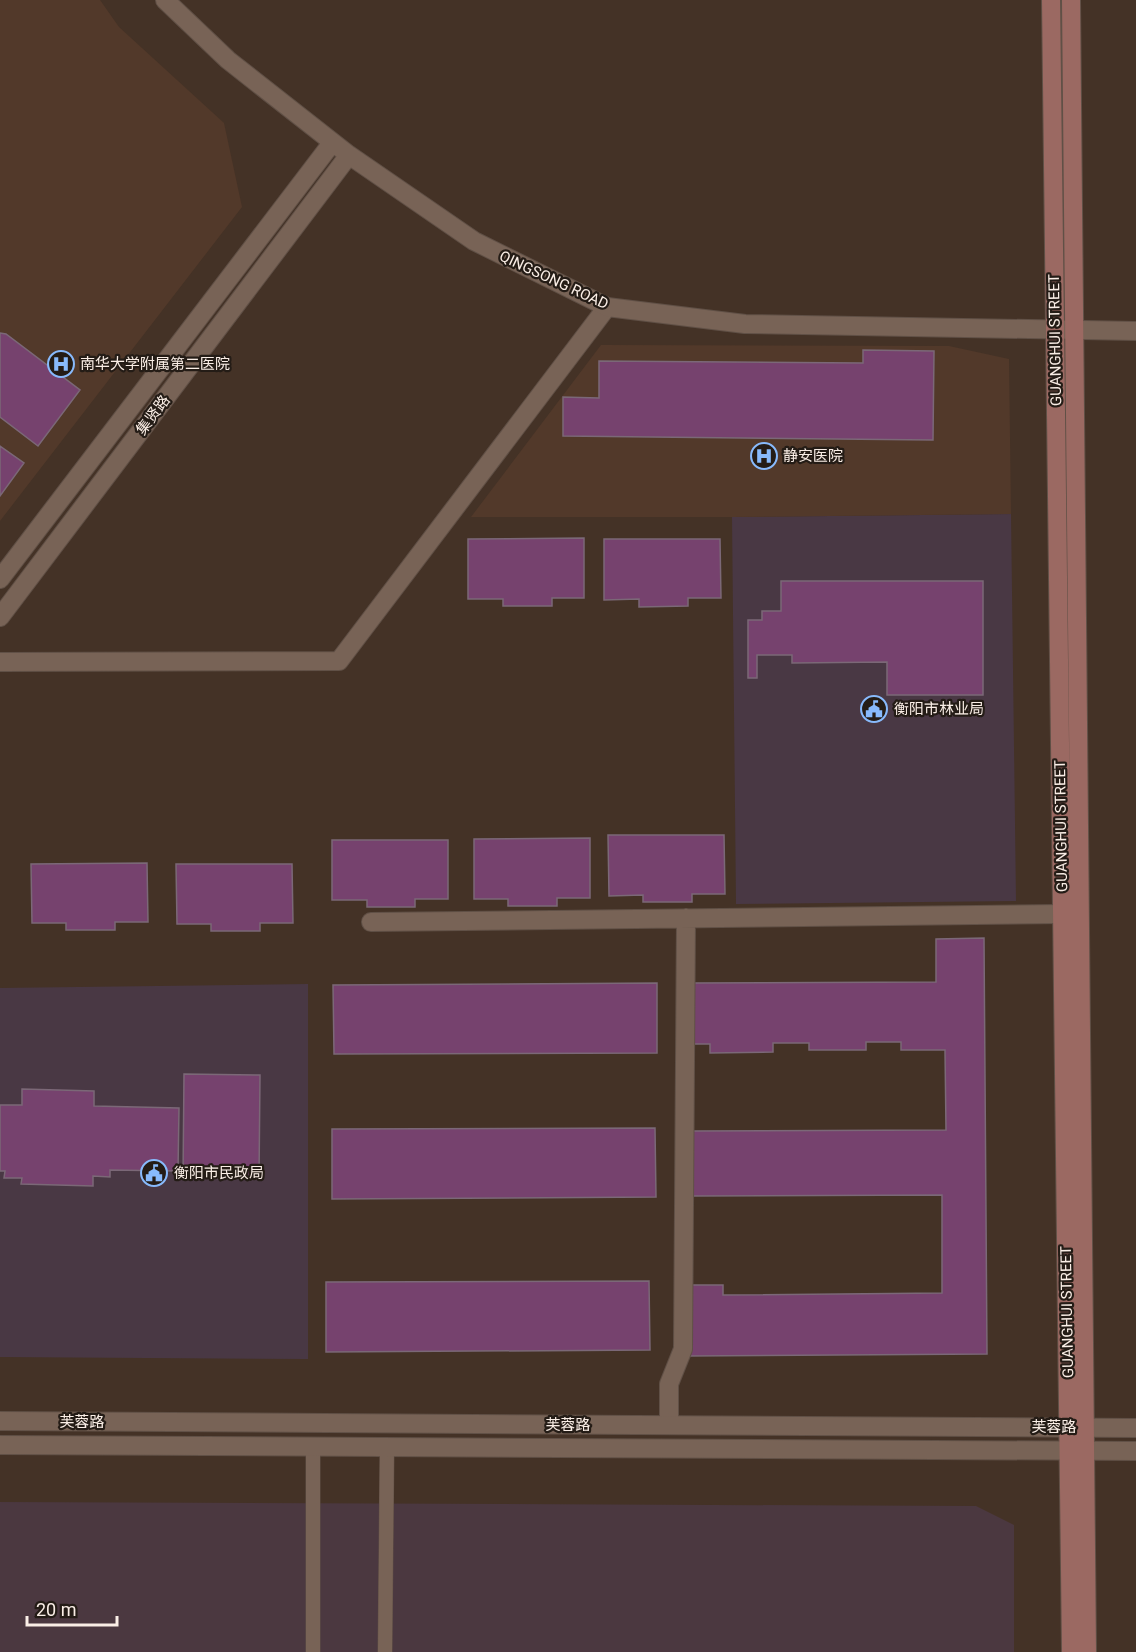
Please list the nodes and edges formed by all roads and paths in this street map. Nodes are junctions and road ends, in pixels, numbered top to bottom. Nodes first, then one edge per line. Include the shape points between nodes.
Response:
1 (165, 0) edge
2 (1051, 0) edge
3 (1071, 0) edge
4 (332, 143) junction
5 (349, 155) junction
6 (608, 307) junction
7 (1055, 330) junction
8 (1074, 330) junction
9 (1136, 331) edge
10 (0, 579) edge
11 (0, 617) edge
12 (0, 662) edge
13 (1062, 914) junction
14 (686, 918) junction
15 (371, 921) dead end
16 (0, 1422) edge
17 (669, 1425) junction
18 (1077, 1427) junction
19 (1136, 1428) edge
20 (0, 1445) edge
21 (313, 1447) junction
22 (387, 1447) junction
23 (1077, 1450) junction
24 (1136, 1451) edge
25 (313, 1652) edge
26 (385, 1652) edge
27 (1071, 1652) edge
28 (1088, 1652) edge

1 - 4 street, QINGSONG ROAD via 228,60
2 - 7 main road, GUANGHUI STREET
3 - 8 main road, GUANGHUI STREET
4 - 5 street, QINGSONG ROAD
4 - 10 street, 集贤路
5 - 6 street, QINGSONG ROAD via 474,241
5 - 11 street, 集贤路
6 - 7 street, QINGSONG ROAD via 745,324
6 - 12 street via 339,661
7 - 8 street, QINGSONG ROAD
7 - 13 main road, GUANGHUI STREET
8 - 9 street, QINGSONG ROAD
8 - 18 main road, GUANGHUI STREET
13 - 14 street
13 - 18 main road, GUANGHUI STREET
14 - 15 street
14 - 17 street via 683,1349 669,1384
16 - 17 street, 芙蓉路
17 - 18 street, 芙蓉路
18 - 19 street, 芙蓉路
18 - 23 main road, GUANGHUI STREET
20 - 21 street, 芙蓉路
21 - 22 street, 芙蓉路
21 - 25 lane
22 - 23 street, 芙蓉路
22 - 26 lane
23 - 24 street, 芙蓉路
23 - 27 main road, GUANGHUI STREET
23 - 28 main road, GUANGHUI STREET

